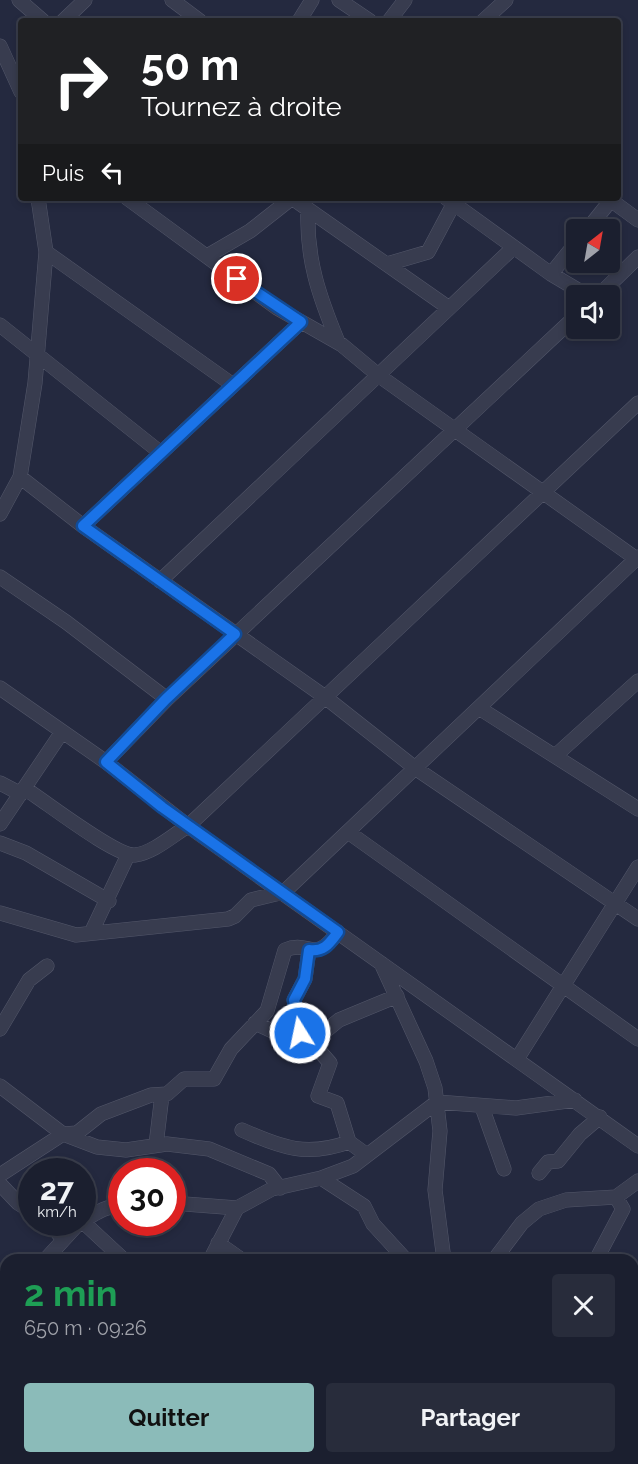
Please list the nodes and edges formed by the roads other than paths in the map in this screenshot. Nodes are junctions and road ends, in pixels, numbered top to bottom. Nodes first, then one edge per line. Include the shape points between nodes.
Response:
1 (19, 0) edge
2 (85, 0) edge
3 (172, 0) edge
4 (312, 0) edge
5 (339, 0) edge
6 (405, 0) edge
7 (501, 1) edge
8 (192, 14) edge
9 (40, 18) edge
10 (66, 18) edge
11 (301, 18) edge
12 (366, 18) edge
13 (391, 18) edge
14 (486, 18) edge
15 (0, 46) edge
16 (18, 85) edge
17 (38, 201) edge
18 (131, 201) edge
19 (148, 201) edge
20 (288, 201) edge
21 (296, 201) edge
22 (450, 201) edge
23 (609, 201) edge
24 (613, 201) edge
25 (140, 208) junction
26 (308, 209) junction
27 (595, 219) edge
28 (638, 220) edge
29 (514, 247) junction
30 (46, 252) junction
31 (566, 255) edge
32 (207, 256) junction
33 (638, 257) edge
34 (387, 264) junction
35 (551, 274) junction
36 (570, 285) edge
37 (609, 285) edge
38 (449, 308) junction
39 (301, 322) junction
40 (0, 325) edge
41 (566, 325) edge
42 (338, 342) junction
43 (39, 354) junction
44 (378, 375) junction
45 (233, 385) junction
46 (638, 403) edge
47 (454, 430) junction
48 (161, 453) junction
49 (20, 477) junction
50 (542, 492) junction
51 (0, 514) edge
52 (83, 526) junction
53 (637, 559) edge
54 (0, 577) edge
55 (160, 580) junction
56 (235, 634) junction
57 (638, 681) edge
58 (0, 688) edge
59 (325, 697) junction
60 (166, 699) junction
61 (478, 708) junction
62 (62, 732) junction
63 (555, 756) junction
64 (106, 762) junction
65 (415, 768) junction
66 (0, 783) edge
67 (22, 791) junction
68 (638, 809) edge
69 (0, 824) edge
70 (188, 826) junction
71 (348, 832) junction
72 (0, 843) edge
73 (128, 855) junction
74 (638, 867) edge
75 (284, 892) junction
76 (109, 901) junction
77 (614, 904) junction
78 (0, 913) edge
79 (638, 919) edge
80 (338, 932) junction
81 (91, 933) junction
82 (309, 950) junction
83 (380, 961) junction
84 (46, 966) dead end
85 (563, 984) junction
86 (397, 996) junction
87 (255, 1023) junction
88 (0, 1029) edge
89 (300, 1033) junction
90 (638, 1039) edge
91 (312, 1042) junction
92 (517, 1059) junction
93 (0, 1086) edge
94 (162, 1095) junction
95 (574, 1100) junction
96 (437, 1102) junction
97 (482, 1107) junction
98 (600, 1117) junction
99 (242, 1130) dead end
100 (63, 1134) junction
101 (349, 1142) junction
102 (156, 1145) junction
103 (638, 1146) edge
104 (367, 1155) junction
105 (504, 1169) dead end
106 (540, 1173) dead end
107 (0, 1175) edge
108 (321, 1178) junction
109 (638, 1181) edge
110 (0, 1184) edge
111 (280, 1188) junction
112 (616, 1197) junction
113 (18, 1203) edge
114 (186, 1204) edge
115 (108, 1207) edge
116 (237, 1208) junction
117 (60, 1236) edge
118 (67, 1236) edge
119 (63, 1240) junction
120 (218, 1243) junction
121 (50, 1254) edge
122 (118, 1254) edge
123 (213, 1254) edge
124 (234, 1254) edge
125 (400, 1254) edge
126 (443, 1254) edge
127 (499, 1254) edge
128 (599, 1254) edge

1 - 9 street
2 - 10 street
3 - 8 street
4 - 11 street
5 - 12 street
6 - 13 street
7 - 14 street
15 - 16 street
17 - 30 street
18 - 25 street
19 - 25 street
20 - 32 street via 250,231
21 - 26 street
22 - 29 street
22 - 34 street via 428,252
23 - 27 street
24 - 28 street
25 - 32 street
26 - 34 street
26 - 42 street via 306,241 310,264
29 - 35 street
29 - 38 street
30 - 43 street
30 - 45 street
31 - 35 street
32 - 39 street
33 - 37 street
34 - 38 street
35 - 36 street
38 - 44 street
39 - 42 street
39 - 45 street
40 - 43 street
41 - 47 street
42 - 44 street
43 - 48 street
43 - 49 street
44 - 47 street
44 - 55 street
45 - 48 street
46 - 50 street
47 - 50 street
47 - 56 street
48 - 52 street
49 - 51 street
49 - 52 street
50 - 53 street
50 - 59 street
52 - 55 street
53 - 61 street
54 - 60 street
55 - 56 street
56 - 59 street
56 - 60 street
57 - 63 street
58 - 62 street
59 - 65 street
59 - 70 street
60 - 64 street
61 - 63 street
61 - 65 street
62 - 64 street
62 - 67 street
63 - 68 street
64 - 70 street
65 - 71 street
65 - 77 street
66 - 67 street
67 - 69 street
67 - 73 street
70 - 73 street via 144,853
70 - 75 street
71 - 75 street
71 - 85 street
72 - 76 street via 20,850
73 - 76 street
74 - 77 street
75 - 80 street
75 - 81 street via 251,900 228,919
76 - 81 street
77 - 79 street
77 - 85 street
78 - 81 street via 63,933
80 - 82 street via 327,947
80 - 83 street
82 - 87 street via 285,950 273,998
82 - 89 street via 305,979 294,1000
83 - 86 street
83 - 92 street
84 - 88 street via 29,980
85 - 90 street
85 - 92 street
86 - 91 street via 339,1020
86 - 96 street via 431,1074
87 - 89 street via 285,1037
87 - 94 street via 231,1049 214,1079 184,1079
89 - 91 street
91 - 101 street via 330,1063 318,1096 337,1104
92 - 95 street
93 - 100 street
94 - 100 street via 151,1095 96,1117 77,1133
94 - 102 street
95 - 97 street via 516,1108
95 - 98 street
96 - 97 street
96 - 104 street
96 - 126 street via 440,1131 435,1190
97 - 105 street
98 - 103 street
98 - 106 street via 558,1161 548,1162
99 - 101 street via 295,1150 328,1149
100 - 102 street via 112,1149
100 - 107 street
101 - 104 street
102 - 111 street via 208,1149 268,1174
104 - 108 street via 353,1166
108 - 111 street
108 - 125 street via 364,1206 373,1224
109 - 112 street
110 - 113 street
111 - 116 street
112 - 127 street via 566,1200 539,1209 522,1223
112 - 128 street via 623,1209
114 - 116 street
115 - 122 street via 82,1221
116 - 120 street
117 - 119 street
118 - 119 street
119 - 121 street
120 - 123 street
120 - 124 street

